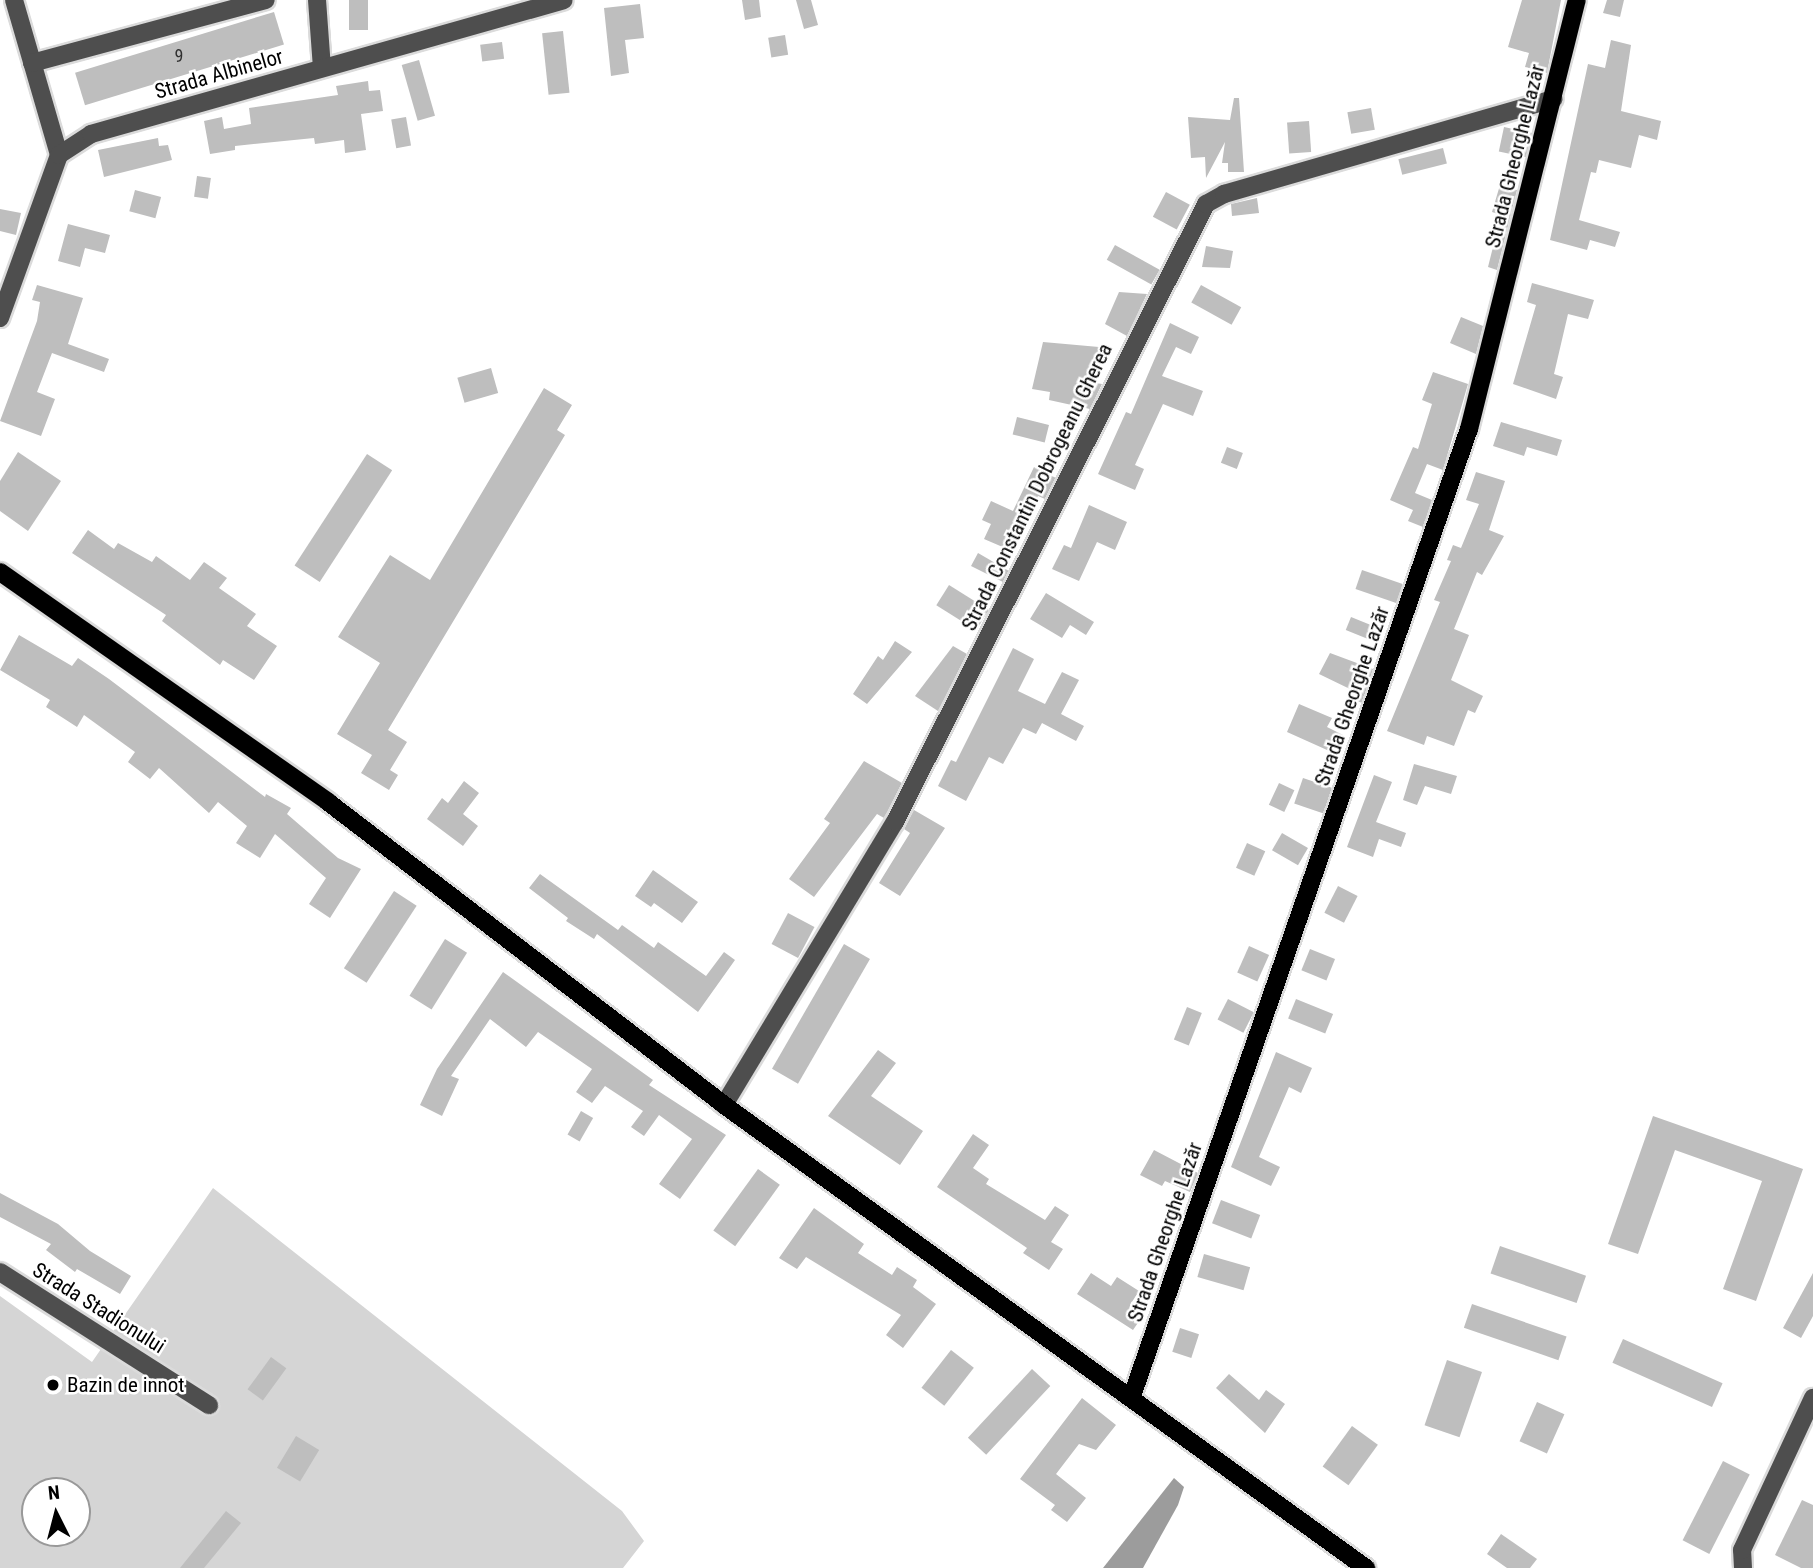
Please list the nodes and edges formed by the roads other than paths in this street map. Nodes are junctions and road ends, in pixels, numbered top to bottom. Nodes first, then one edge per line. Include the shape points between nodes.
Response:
1 (14, 0) edge
2 (266, 0) edge
3 (317, 0) edge
4 (563, 0) edge
5 (1577, 0) edge
6 (32, 63) junction
7 (322, 68) junction
8 (1554, 99) junction
9 (59, 155) junction
10 (0, 318) edge
11 (0, 572) edge
12 (724, 1105) junction
13 (0, 1272) edge
14 (1132, 1396) junction
15 (1813, 1398) edge
16 (209, 1405) dead end
17 (1366, 1568) edge
18 (1743, 1568) edge

1 - 6 street
2 - 6 street
3 - 7 street
4 - 7 street, Strada Albinelor
5 - 8 main road, Strada Gheorghe Lazăr
6 - 9 street
7 - 9 street, Strada Albinelor via 91,134
8 - 12 street, Strada Constantin Dobrogeanu Gherea via 1224,194 1206,204 895,822
8 - 14 main road, Strada Gheorghe Lazăr via 1469,429
9 - 10 street
11 - 12 main road via 328,802
12 - 14 main road
13 - 16 street, Strada Stadionului
14 - 17 main road
15 - 18 street via 1742,1550

